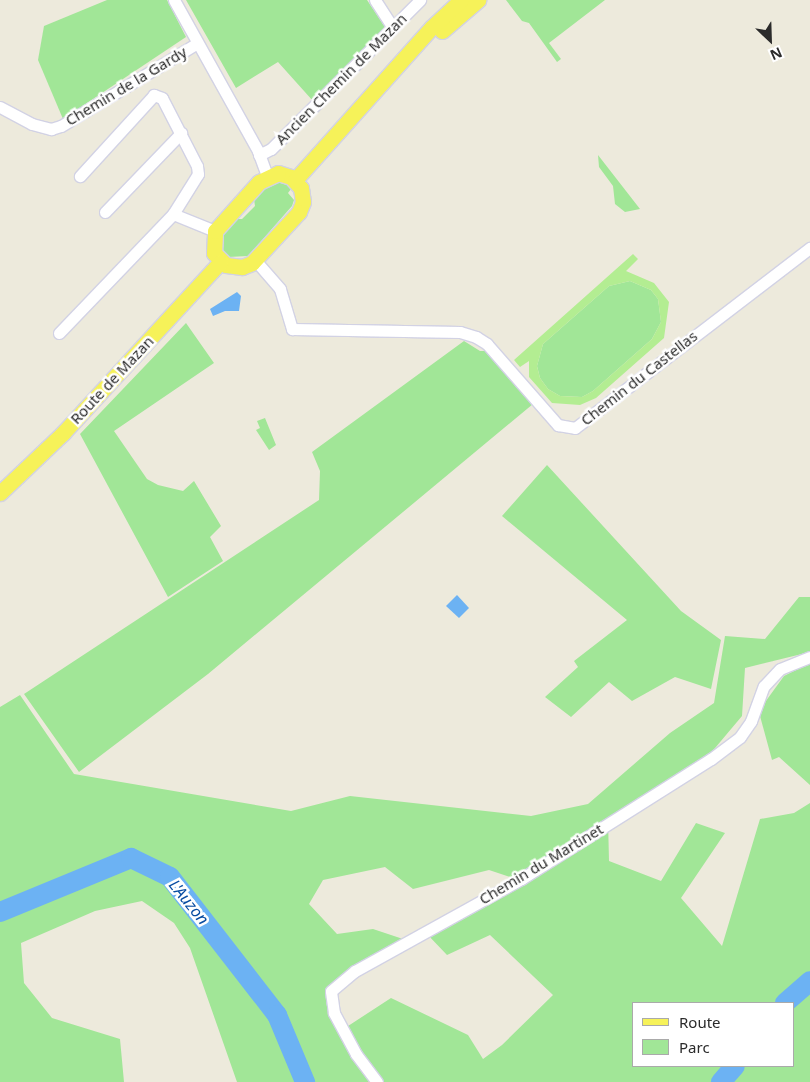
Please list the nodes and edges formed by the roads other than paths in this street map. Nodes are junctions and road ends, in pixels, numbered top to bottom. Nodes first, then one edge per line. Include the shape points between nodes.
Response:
1 (174, 0) edge
2 (375, 0) edge
3 (420, 0) edge
4 (461, 0) edge
5 (478, 0) edge
6 (392, 26) junction
7 (196, 44) junction
8 (0, 107) edge
9 (340, 132) junction
10 (180, 133) junction
11 (259, 155) junction
12 (80, 176) dead end
13 (267, 176) junction
14 (295, 180) junction
15 (105, 212) dead end
16 (173, 214) junction
17 (215, 231) junction
18 (810, 248) edge
19 (255, 260) junction
20 (220, 262) junction
21 (59, 332) dead end
22 (0, 493) edge
23 (810, 657) edge
24 (376, 1082) edge

1 - 7 street
2 - 6 street
3 - 6 street, Ancien Chemin de Mazan
4 - 9 main road via 425,34
5 - 9 main road
6 - 11 street, Ancien Chemin de Mazan via 272,149
7 - 8 street, Chemin de la Gardy via 61,126 51,129 32,124
7 - 11 street
9 - 14 main road
10 - 12 street via 162,98 154,95
10 - 15 street
10 - 16 street via 198,174
11 - 13 street
13 - 14 main road via 278,173
13 - 17 main road
14 - 19 main road via 302,192 302,207
16 - 17 street
16 - 21 street
17 - 20 main road via 212,245
18 - 19 street, Chemin du Castellas via 575,428 558,425 487,344 476,337 460,332 292,329 280,289
19 - 20 main road via 237,268
20 - 22 main road, Route de Mazan via 63,433
23 - 24 street, Chemin du Martinet via 780,669 764,686 751,721 740,737 711,759 521,879 355,971 331,991 334,1013 356,1054

